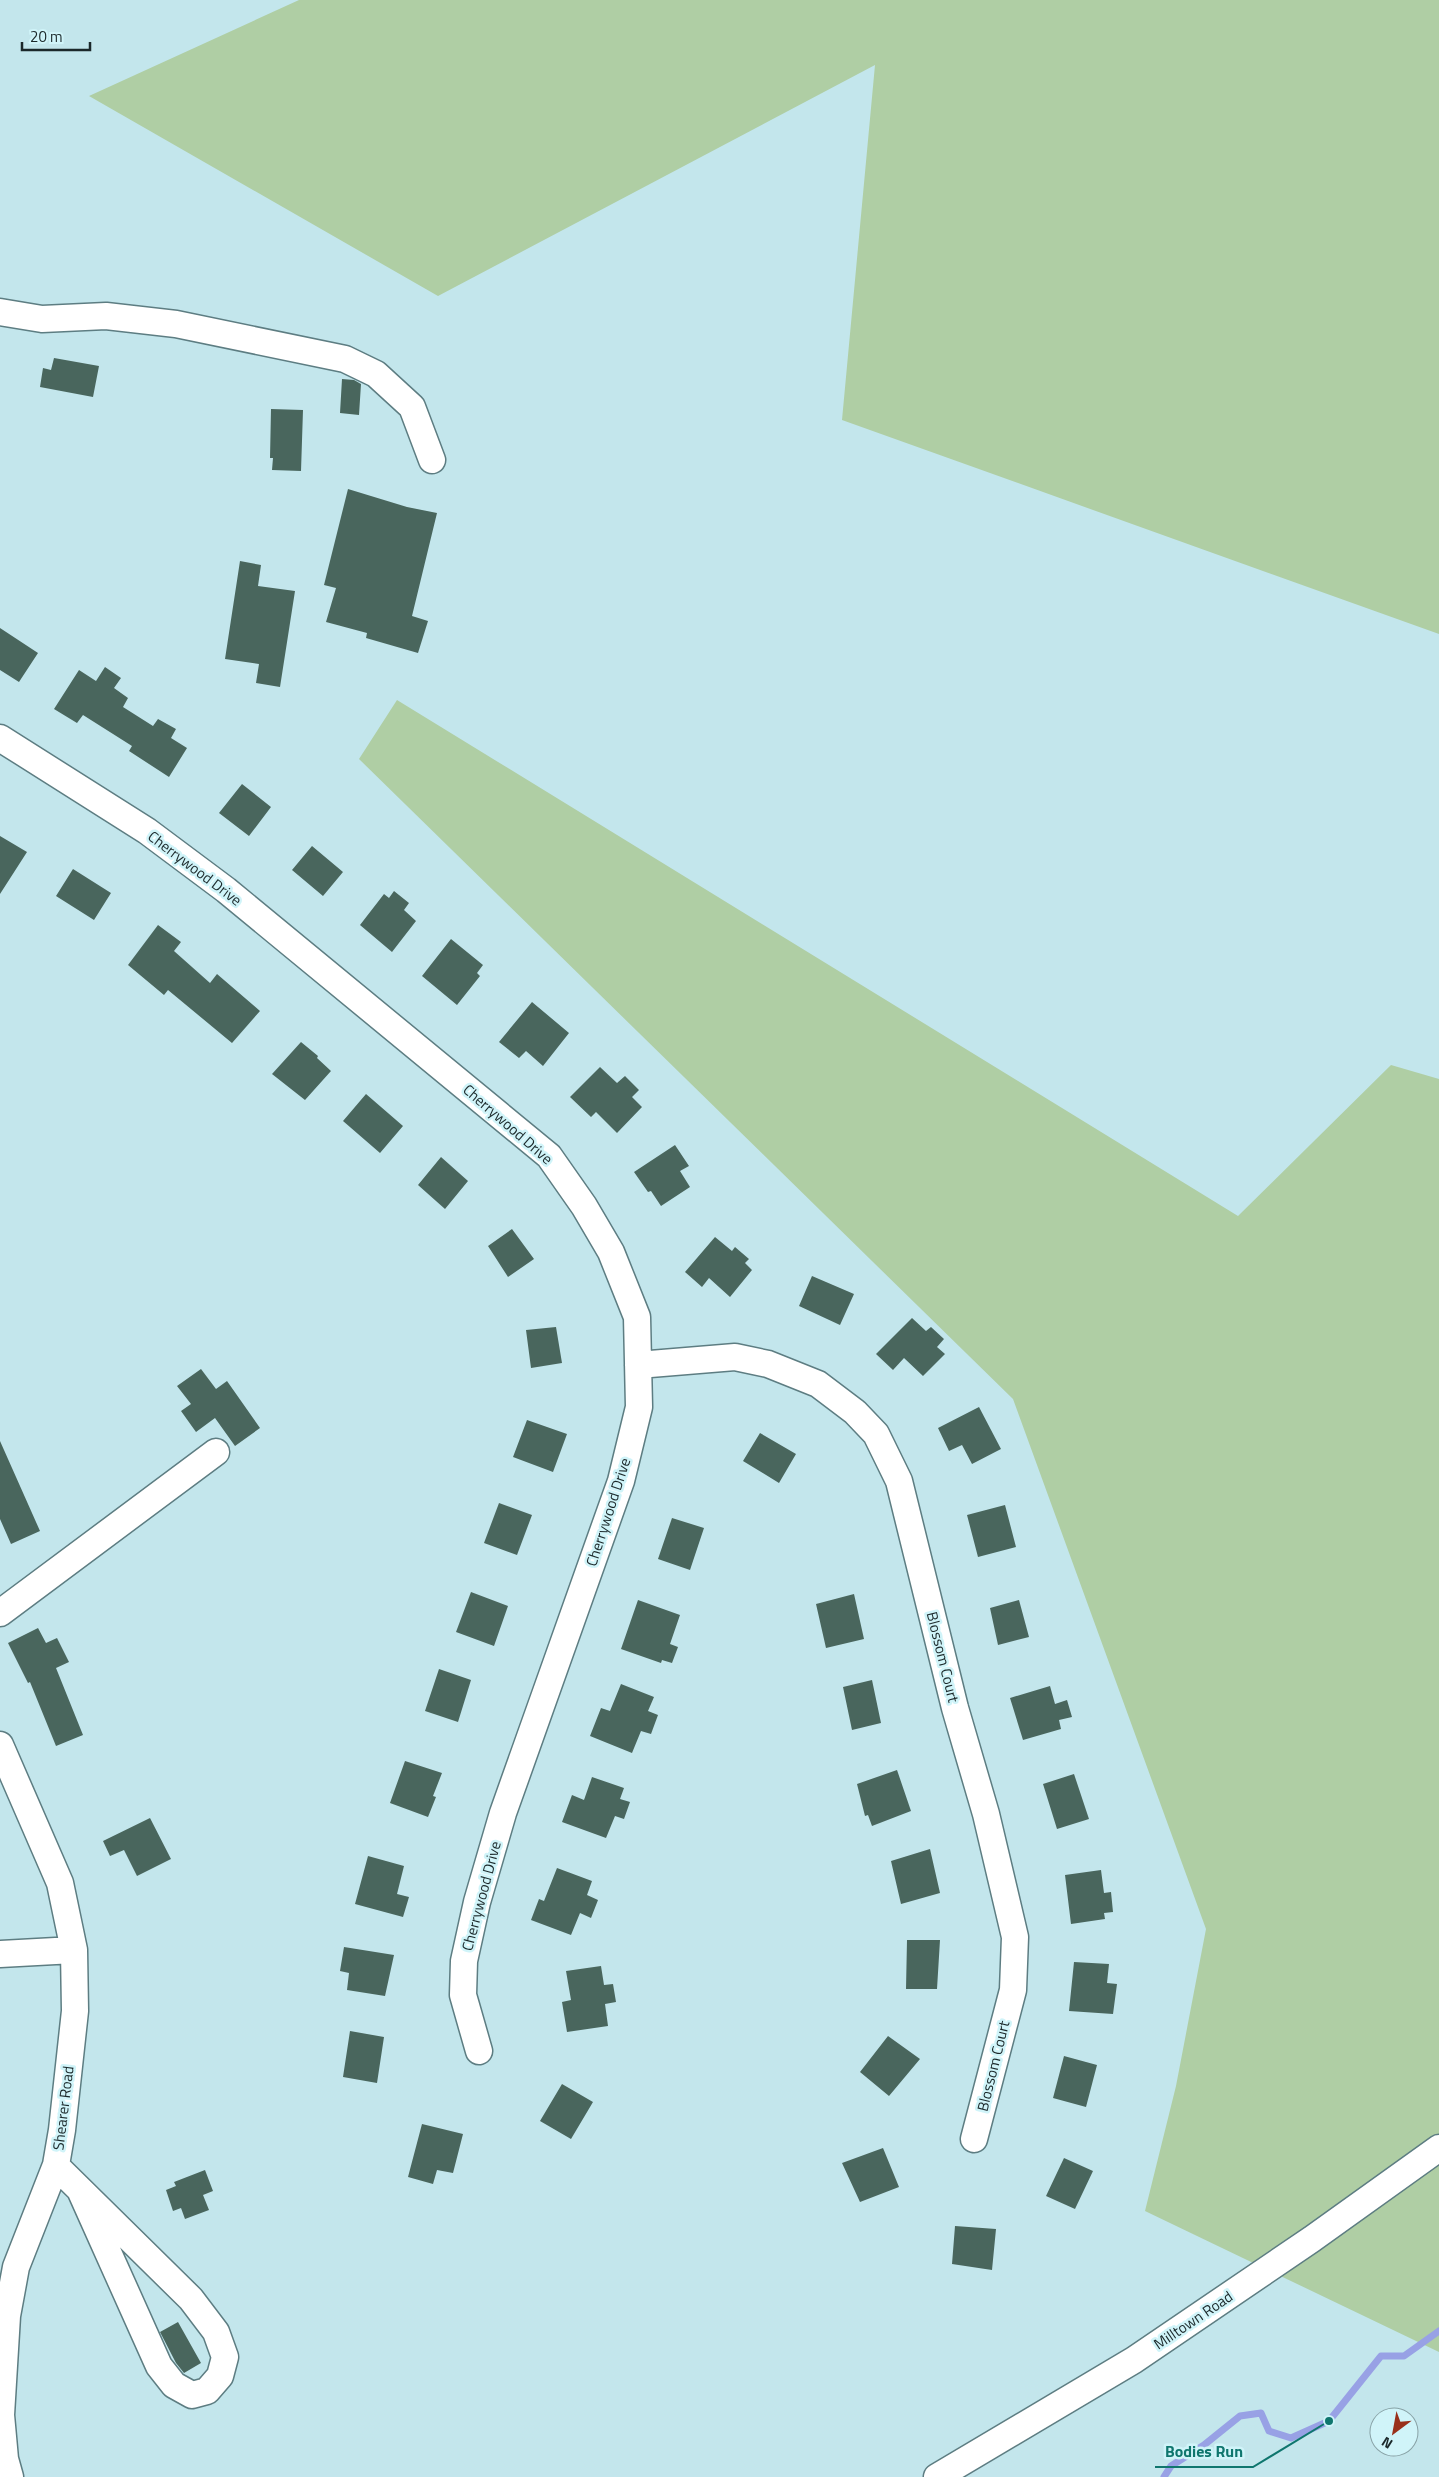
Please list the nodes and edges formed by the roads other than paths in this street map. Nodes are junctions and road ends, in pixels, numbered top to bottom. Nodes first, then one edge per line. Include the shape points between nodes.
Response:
1 (0, 312) edge
2 (432, 460) dead end
3 (0, 738) edge
4 (638, 1365) junction
5 (216, 1452) dead end
6 (0, 1613) edge
7 (0, 1745) edge
8 (74, 1950) junction
9 (0, 1954) edge
10 (479, 2051) dead end
11 (974, 2139) dead end
12 (1439, 2148) edge
13 (56, 2166) junction
14 (81, 2192) junction
15 (7, 2274) edge
16 (10, 2477) edge
17 (937, 2477) edge

1 - 2 street via 42,319 106,316 176,324 345,359 376,374 412,408
3 - 4 street, Cherrywood Drive via 147,831 226,890 549,1156 611,1252 637,1317
4 - 10 street, Cherrywood Drive via 638,1407 621,1481 503,1813 477,1902 464,1961 463,1995
4 - 11 street, Blossom Court via 735,1357 768,1364 818,1384 876,1434 899,1481 1015,1937 1013,1990
5 - 6 street
7 - 8 street, Shearer Road via 60,1883
8 - 9 street
8 - 13 street, Shearer Road via 75,2011
12 - 17 street, Milltown Road via 1134,2360
13 - 14 street
13 - 15 street, Shearer Road
14 - 14 street via 191,2299 216,2332 225,2357 220,2376 207,2391 192,2395 174,2386 159,2366
15 - 16 street, Shearer Road via 1,2415

